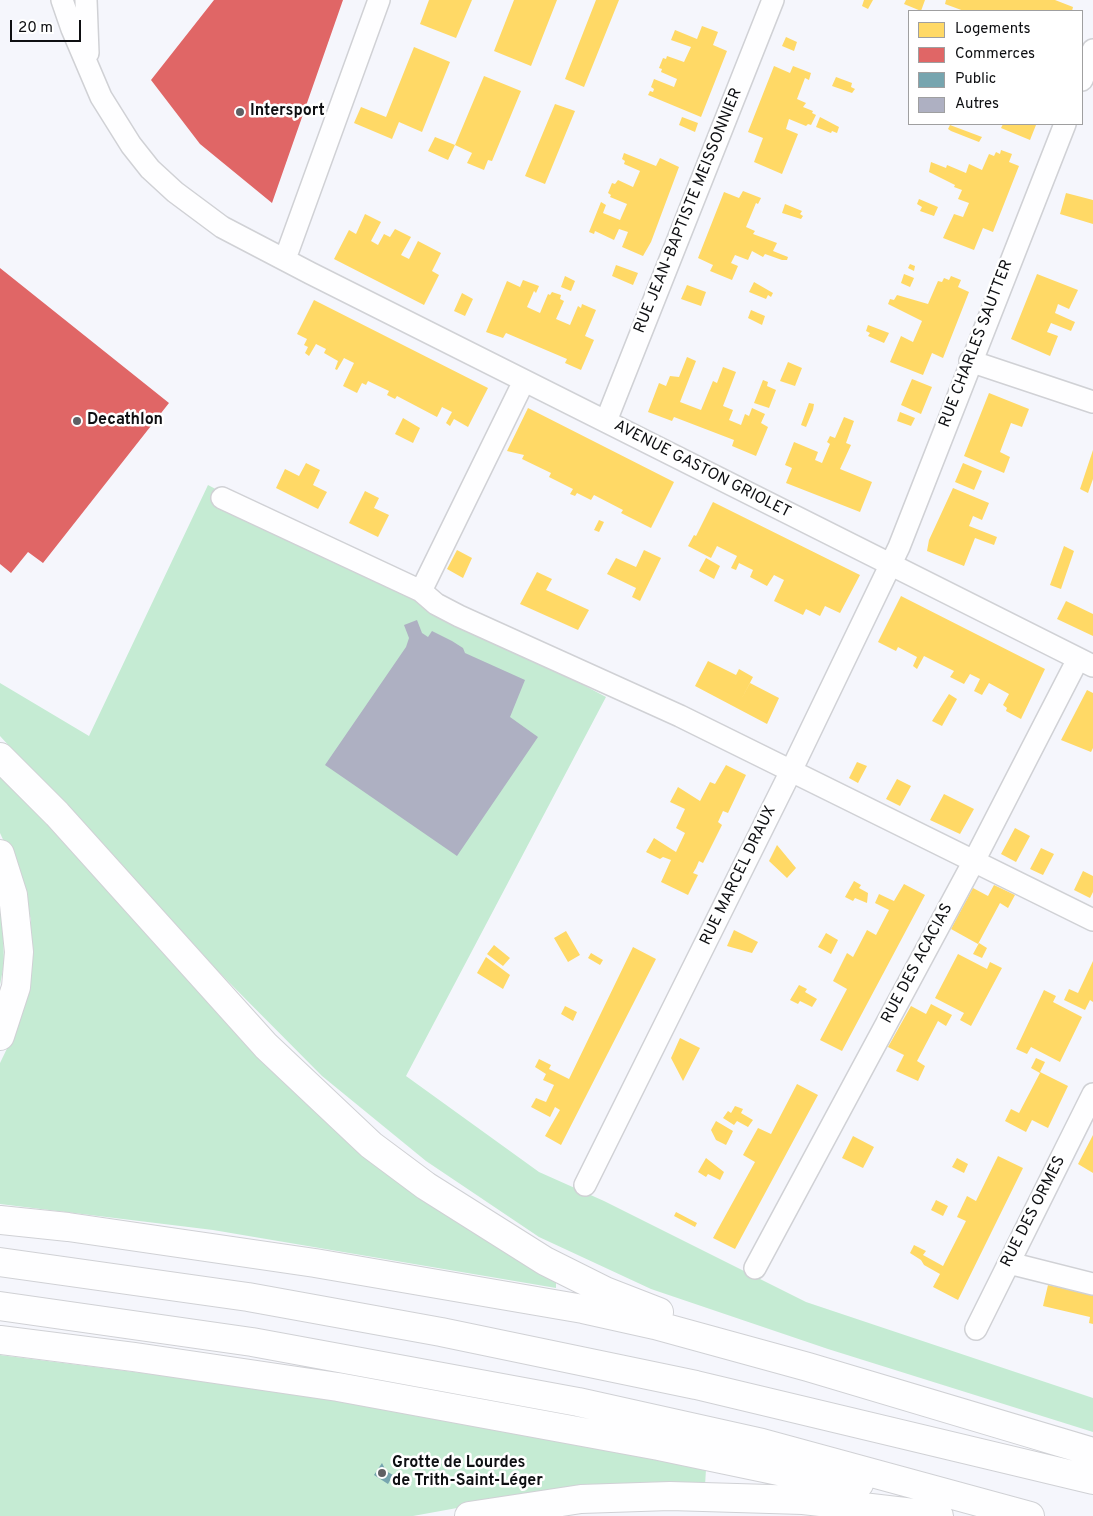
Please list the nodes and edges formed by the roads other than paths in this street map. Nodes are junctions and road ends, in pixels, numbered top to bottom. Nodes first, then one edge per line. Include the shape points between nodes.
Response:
1 (62, 0) edge
2 (86, 0) edge
3 (379, 0) edge
4 (773, 0) edge
5 (1093, 50) edge
6 (88, 66) junction
7 (1083, 77) edge
8 (1065, 125) edge
9 (285, 259) junction
10 (970, 361) junction
11 (524, 381) junction
12 (1093, 402) edge
13 (606, 421) junction
14 (222, 498) dead end
15 (890, 565) junction
16 (421, 591) junction
17 (1086, 662) edge
18 (0, 757) edge
19 (791, 771) junction
20 (0, 854) edge
21 (974, 861) junction
22 (1093, 920) edge
23 (0, 1036) edge
24 (1093, 1094) edge
25 (584, 1185) dead end
26 (0, 1220) edge
27 (0, 1262) edge
28 (1009, 1263) junction
29 (755, 1268) dead end
30 (1093, 1284) edge
31 (0, 1306) edge
32 (976, 1329) dead end
33 (0, 1340) edge
34 (808, 1366) junction
35 (1093, 1452) edge
36 (1093, 1480) edge
37 (991, 1506) junction
38 (470, 1516) edge
39 (939, 1516) edge
40 (1030, 1516) edge

1 - 6 street, AVENUE GASTON GRIOLET
2 - 6 street
3 - 9 street
4 - 13 street, RUE JEAN-BAPTISTE MEISSONNIER
5 - 7 street
6 - 9 street, AVENUE GASTON GRIOLET via 109,112 130,146 150,169 175,192 222,226
8 - 10 street, RUE CHARLES SAUTTER
9 - 11 street, AVENUE GASTON GRIOLET
10 - 12 street
10 - 15 street, RUE CHARLES SAUTTER
11 - 13 street, AVENUE GASTON GRIOLET
11 - 16 street
13 - 15 street, AVENUE GASTON GRIOLET
14 - 16 street
15 - 17 street, AVENUE GASTON GRIOLET
15 - 19 street, RUE MARCEL DRAUX
16 - 19 street via 452,612 680,716
17 - 21 street, RUE DES ACACIAS
18 - 34 highway via 57,814 287,1068 358,1134 408,1174 533,1254 590,1283 661,1313
19 - 21 street
19 - 25 street, RUE MARCEL DRAUX
20 - 23 highway via 13,895 19,952 16,987
21 - 22 street
21 - 29 street, RUE DES ACACIAS
24 - 28 street, RUE DES ORMES
26 - 34 highway via 314,1263 516,1296 638,1321
27 - 36 highway via 248,1297 468,1337 696,1386
28 - 30 street
28 - 32 street, RUE DES ORMES
31 - 37 highway via 252,1342 578,1402 762,1443
33 - 37 highway via 338,1387 802,1475
34 - 35 highway
37 - 40 highway
38 - 39 highway via 581,1499 670,1496 803,1500

